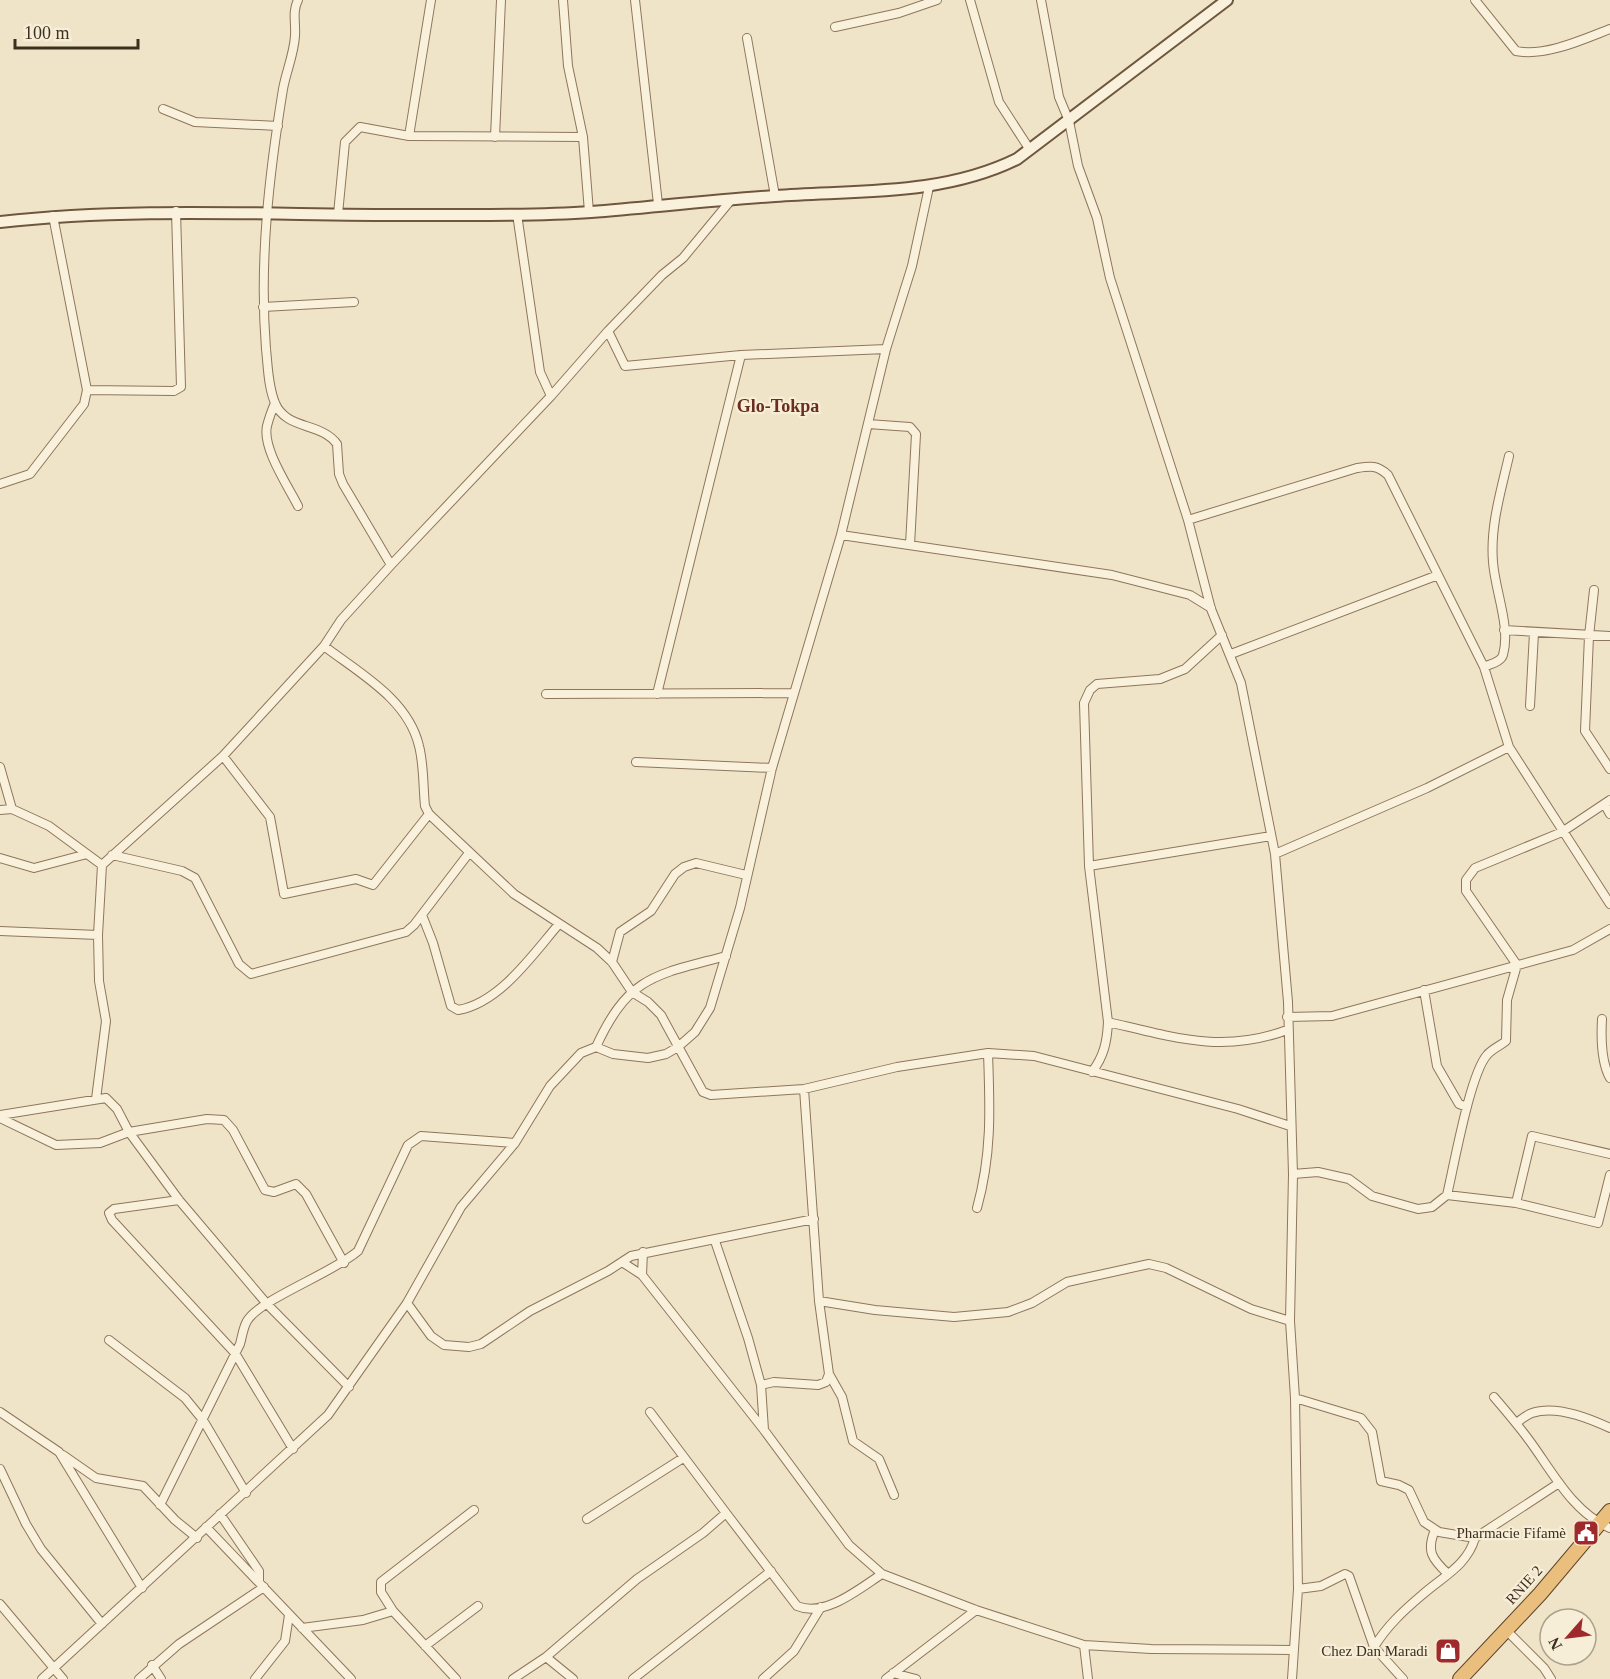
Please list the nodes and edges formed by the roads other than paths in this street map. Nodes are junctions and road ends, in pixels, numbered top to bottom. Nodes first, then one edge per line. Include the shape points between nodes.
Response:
1 (298, 0) edge
2 (431, 0) edge
3 (501, 0) edge
4 (563, 0) edge
5 (635, 0) edge
6 (937, 0) edge
7 (970, 0) edge
8 (1041, 0) edge
9 (1227, 0) edge
10 (1475, 0) edge
11 (835, 27) dead end
12 (1610, 29) edge
13 (747, 38) dead end
14 (163, 109) dead end
15 (1070, 122) junction
16 (278, 126) junction
17 (409, 136) junction
18 (495, 137) junction
19 (583, 137) junction
20 (1030, 150) junction
21 (928, 187) junction
22 (775, 196) junction
23 (731, 200) junction
24 (658, 204) junction
25 (176, 211) junction
26 (267, 212) junction
27 (589, 212) junction
28 (518, 213) junction
29 (338, 214) junction
30 (53, 216) junction
31 (0, 222) edge
32 (354, 302) dead end
33 (263, 307) junction
34 (608, 331) junction
35 (886, 349) junction
36 (741, 355) junction
37 (87, 390) junction
38 (550, 396) junction
39 (275, 403) junction
40 (868, 424) junction
41 (1509, 456) dead end
42 (0, 484) edge
43 (298, 506) dead end
44 (1188, 520) junction
45 (841, 535) junction
46 (910, 544) junction
47 (391, 566) junction
48 (1438, 575) junction
49 (1594, 590) dead end
50 (1211, 609) junction
51 (1504, 630) junction
52 (1534, 633) junction
53 (1222, 635) junction
54 (1589, 636) junction
55 (1610, 636) edge
56 (324, 646) junction
57 (1231, 654) junction
58 (1484, 666) junction
59 (794, 693) junction
60 (546, 694) dead end
61 (657, 694) junction
62 (1530, 706) dead end
63 (1509, 747) junction
64 (223, 756) junction
65 (636, 762) dead end
66 (0, 767) edge
67 (772, 768) junction
68 (1610, 769) edge
69 (1607, 803) edge
70 (12, 809) junction
71 (0, 810) edge
72 (429, 814) junction
73 (1610, 814) edge
74 (1562, 832) junction
75 (1271, 836) junction
76 (469, 853) junction
77 (1275, 854) junction
78 (87, 855) junction
79 (112, 855) junction
80 (0, 858) edge
81 (102, 865) junction
82 (1089, 866) junction
83 (746, 875) junction
84 (1610, 904) edge
85 (422, 915) junction
86 (559, 924) junction
87 (1610, 928) edge
88 (0, 931) edge
89 (98, 935) junction
90 (726, 956) junction
91 (612, 962) junction
92 (1517, 965) junction
93 (1424, 990) junction
94 (632, 992) junction
95 (1287, 1017) junction
96 (1602, 1019) dead end
97 (1108, 1023) junction
98 (1287, 1030) junction
99 (596, 1047) junction
100 (678, 1047) junction
101 (988, 1053) junction
102 (1092, 1072) junction
103 (1610, 1078) edge
104 (804, 1089) junction
105 (96, 1099) junction
106 (1467, 1107) junction
107 (0, 1116) edge
108 (1290, 1126) junction
109 (129, 1132) junction
110 (514, 1143) junction
111 (1610, 1154) edge
112 (1293, 1174) junction
113 (1610, 1175) edge
114 (1447, 1195) junction
115 (179, 1200) junction
116 (1516, 1203) junction
117 (977, 1208) dead end
118 (814, 1219) junction
119 (715, 1241) junction
120 (643, 1252) junction
121 (621, 1262) junction
122 (344, 1263) junction
123 (642, 1275) junction
124 (819, 1300) junction
125 (407, 1303) junction
126 (267, 1304) junction
127 (1290, 1322) junction
128 (109, 1340) dead end
129 (236, 1353) junction
130 (829, 1374) junction
131 (761, 1385) junction
132 (350, 1387) junction
133 (1494, 1397) dead end
134 (1295, 1398) junction
135 (0, 1412) edge
136 (650, 1412) dead end
137 (202, 1419) junction
138 (1516, 1423) junction
139 (1610, 1428) edge
140 (764, 1430) junction
141 (293, 1449) junction
142 (59, 1452) junction
143 (683, 1458) junction
144 (0, 1469) edge
145 (1559, 1483) junction
146 (246, 1493) junction
147 (894, 1495) dead end
148 (160, 1505) junction
149 (474, 1509) dead end
150 (1610, 1510) edge
151 (220, 1514) junction
152 (726, 1514) junction
153 (587, 1519) dead end
154 (1605, 1526) edge
155 (206, 1527) junction
156 (1435, 1530) junction
157 (197, 1538) junction
158 (1475, 1538) junction
159 (771, 1570) junction
160 (1448, 1574) junction
161 (882, 1575) junction
162 (262, 1584) junction
163 (142, 1588) junction
164 (1298, 1589) junction
165 (0, 1604) edge
166 (478, 1606) dead end
167 (821, 1607) junction
168 (976, 1610) junction
169 (393, 1611) junction
170 (289, 1615) junction
171 (102, 1624) junction
172 (302, 1628) junction
173 (1506, 1630) junction
174 (1084, 1645) junction
175 (425, 1646) junction
176 (1374, 1647) junction
177 (1292, 1650) junction
178 (546, 1657) junction
179 (152, 1665) junction
180 (52, 1667) junction
181 (893, 1673) junction
182 (42, 1679) edge
183 (63, 1679) edge
184 (139, 1679) edge
185 (161, 1679) edge
186 (255, 1679) edge
187 (351, 1679) edge
188 (456, 1679) edge
189 (513, 1679) edge
190 (573, 1679) edge
191 (633, 1679) edge
192 (763, 1679) edge
193 (886, 1679) edge
194 (916, 1679) edge
195 (1088, 1679) edge
196 (1292, 1679) edge
197 (1402, 1679) edge
198 (1460, 1679) edge
199 (1551, 1679) edge

1 - 16 street
2 - 17 street
3 - 18 street
4 - 19 street via 568,66
5 - 24 street
6 - 11 street
7 - 20 street via 999,102
8 - 15 street via 1059,97
9 - 15 main road
10 - 12 street via 1516,51 1524,53
13 - 22 street
14 - 16 street via 195,122
15 - 20 main road
15 - 44 street via 1078,166 1097,218 1115,296
16 - 26 street
17 - 18 street
17 - 29 street via 360,127 350,135 345,142
18 - 19 street
19 - 27 street
20 - 21 main road via 977,176
21 - 22 main road
21 - 35 street via 912,266
22 - 23 main road
23 - 24 main road
23 - 34 street via 683,258
24 - 27 main road
25 - 26 main road
25 - 30 main road
25 - 37 street via 181,387 174,391
26 - 29 main road
26 - 33 street
27 - 28 main road
28 - 29 main road
28 - 38 street via 540,372
30 - 31 main road
30 - 37 street
32 - 33 street
33 - 39 street via 269,382
34 - 36 street via 625,366
34 - 38 street
35 - 36 street
35 - 40 street
36 - 61 street
37 - 42 street via 84,404 36,467 22,479
38 - 47 street
39 - 43 street via 267,427 269,448
39 - 47 street via 282,416 331,435 337,444 343,484
40 - 45 street
40 - 46 street via 910,427 916,435
41 - 51 street via 1495,515 1493,562
44 - 48 street via 1373,466 1388,475
44 - 50 street
45 - 46 street
45 - 59 street
46 - 50 street via 1112,575 1190,595
47 - 56 street via 341,620
48 - 57 street
48 - 58 street
49 - 54 street
50 - 53 street
51 - 52 street
51 - 58 street via 1503,656
52 - 54 street
52 - 62 street
53 - 57 street
53 - 82 street via 1185,669 1161,679 1112,681 1090,690 1084,703
54 - 55 street
54 - 68 street via 1585,731
56 - 64 street
56 - 72 street via 396,702 407,718 419,744
57 - 75 street via 1241,683
58 - 63 street
59 - 61 street
59 - 67 street
60 - 61 street
63 - 74 street
63 - 77 street via 1427,788
64 - 72 street via 270,817 284,894 356,879 373,885
64 - 79 street
65 - 67 street
66 - 70 street
67 - 83 street
69 - 73 street
69 - 74 street
70 - 71 street
70 - 78 street via 50,826
72 - 76 street
74 - 84 street
74 - 92 street via 1475,868 1466,880 1466,891
75 - 77 street
75 - 82 street
76 - 85 street
76 - 86 street via 514,894
77 - 95 street
78 - 80 street via 34,868
78 - 81 street
79 - 81 street
79 - 85 street via 183,871 195,878 239,964 251,974 394,936 414,925
81 - 89 street
82 - 97 street
83 - 90 street
83 - 91 street via 696,862 684,867 675,874 651,912 620,932
85 - 86 street via 451,1006 458,1010 469,1009 500,989
86 - 91 street
87 - 92 street via 1573,950
88 - 89 street
89 - 105 street via 99,981 106,1021
90 - 94 street via 656,975
90 - 100 street via 710,1008 695,1032
91 - 94 street
92 - 93 street
92 - 106 street via 1507,1000 1506,1041 1481,1063
93 - 95 street via 1332,1016
93 - 106 street via 1437,1066 1459,1104
94 - 99 street via 610,1017
94 - 100 street via 661,1015
95 - 98 street
96 - 103 street via 1601,1035
97 - 98 street via 1212,1043 1246,1042
97 - 102 street via 1104,1052
98 - 108 street
99 - 100 street via 613,1054 648,1058
99 - 110 street via 581,1053 550,1086
100 - 104 street via 696,1083 711,1095
101 - 102 street via 1034,1056
101 - 104 street via 897,1067
101 - 117 street via 991,1130
102 - 108 street via 1238,1108
104 - 118 street
105 - 107 street
105 - 109 street via 112,1102
106 - 114 street
107 - 109 street via 56,1145 100,1143
108 - 112 street
109 - 115 street
109 - 122 street via 207,1119 224,1120 265,1190 274,1192 296,1184 306,1194
110 - 122 street via 421,1136 414,1140 363,1243
110 - 125 street via 461,1207
111 - 116 street via 1532,1136
112 - 114 street via 1318,1172 1349,1179 1372,1196 1418,1209 1432,1207
112 - 127 street
113 - 116 street via 1598,1223
114 - 116 street
115 - 126 street
115 - 129 street via 114,1209 109,1213
118 - 119 street
118 - 124 street
119 - 120 street
119 - 131 street
120 - 121 street
120 - 123 street
121 - 123 street
121 - 125 street via 530,1311 481,1344 469,1347 444,1345 431,1336
122 - 126 street
123 - 140 street
124 - 127 street via 954,1317 1008,1312 1067,1282 1149,1264 1167,1268 1251,1309
124 - 130 street
125 - 132 street
126 - 129 street via 247,1322
126 - 132 street
127 - 134 street
128 - 137 street via 185,1398
129 - 137 street
129 - 141 street
130 - 131 street via 826,1382 818,1385
130 - 147 street via 842,1397 853,1441 879,1459
131 - 140 street
132 - 141 street
133 - 138 street
134 - 156 street via 1361,1418 1369,1425 1381,1481 1408,1490 1424,1522
134 - 164 street
135 - 142 street
136 - 143 street
137 - 146 street
137 - 148 street
138 - 139 street via 1531,1413 1554,1412 1593,1420
138 - 145 street
140 - 161 street via 849,1545
141 - 146 street
142 - 148 street via 96,1478 143,1485
142 - 163 street
143 - 152 street
143 - 153 street
144 - 171 street via 41,1550
145 - 154 street via 1585,1513
145 - 158 street
146 - 151 street
148 - 157 street
149 - 169 street via 381,1582 381,1592
150 - 154 highway, RNIE 2 / RNIE 2
151 - 155 street
151 - 162 street via 259,1571
152 - 159 street
152 - 178 street via 637,1579
154 - 173 highway, RNIE 2 / RNIE 2
155 - 157 street
155 - 162 street
156 - 158 street
156 - 160 street via 1430,1556
157 - 163 street
158 - 160 street via 1467,1556
159 - 167 street via 797,1606 805,1610
159 - 191 street
160 - 176 street via 1400,1614
161 - 167 street
161 - 168 street
162 - 170 street
162 - 179 street
163 - 171 street
164 - 176 street via 1321,1586 1345,1574 1350,1576
164 - 177 street
165 - 180 street
166 - 175 street
167 - 192 street via 794,1652
168 - 174 street
168 - 181 street
169 - 172 street via 363,1620
169 - 175 street
170 - 172 street
170 - 186 street via 285,1641
171 - 180 street
172 - 187 street
173 - 198 highway, RNIE 2 / RNIE 2
173 - 199 street
174 - 177 street
174 - 195 street
175 - 188 street
176 - 197 street
177 - 196 street
178 - 189 street
178 - 190 street
179 - 184 street
179 - 185 street
180 - 182 street
180 - 183 street
181 - 193 street
181 - 194 street

